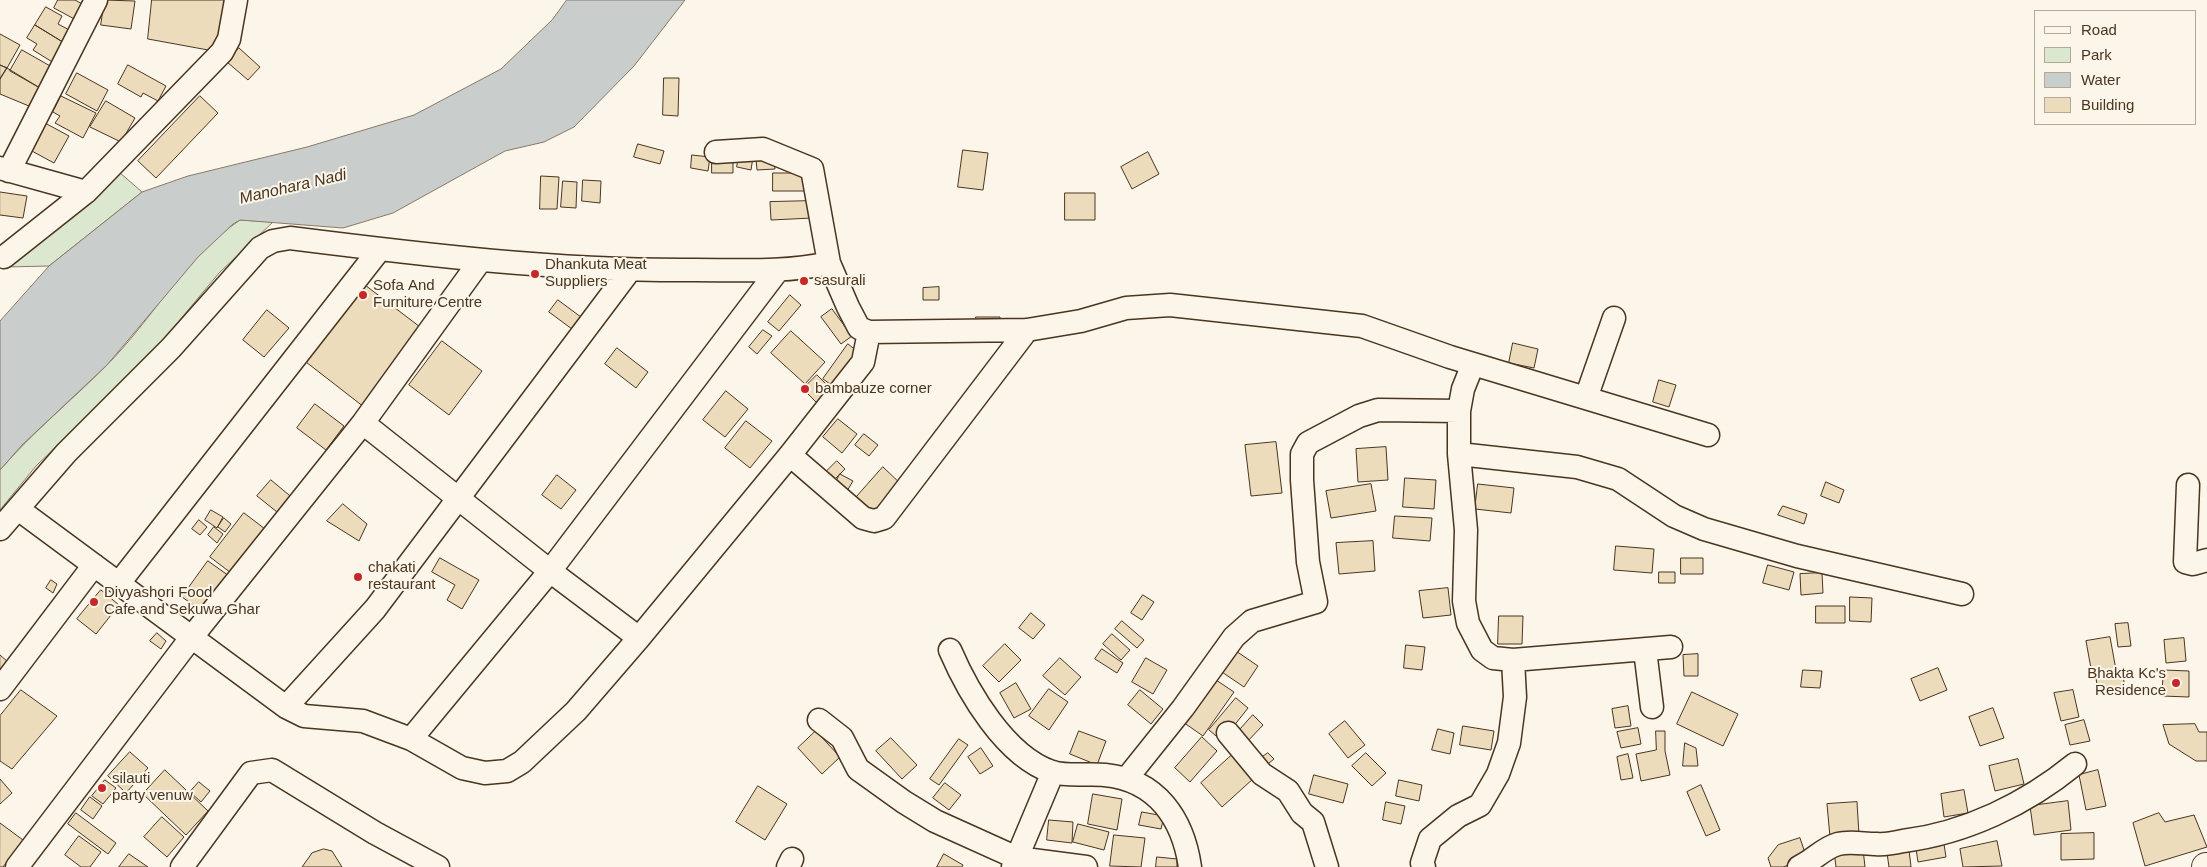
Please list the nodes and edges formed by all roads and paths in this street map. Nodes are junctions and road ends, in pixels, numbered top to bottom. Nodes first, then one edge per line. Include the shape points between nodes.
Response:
1 (96, 0) edge
2 (236, 0) edge
3 (716, 152) dead end
4 (4, 170) edge
5 (86, 192) junction
6 (380, 249) junction
7 (4, 257) dead end
8 (480, 261) junction
9 (830, 263) junction
10 (630, 270) junction
11 (778, 270) junction
12 (1614, 318) dead end
13 (1028, 330) junction
14 (869, 332) junction
15 (1473, 364) junction
16 (1586, 398) junction
17 (1459, 412) junction
18 (363, 423) junction
19 (1708, 435) dead end
20 (1459, 454) junction
21 (790, 455) junction
22 (2188, 485) dead end
23 (458, 497) junction
24 (18, 509) junction
25 (0, 529) edge
26 (2207, 560) edge
27 (94, 565) junction
28 (550, 571) junction
29 (119, 583) junction
30 (1962, 594) dead end
31 (192, 638) junction
32 (639, 638) junction
33 (1671, 647) dead end
34 (950, 650) dead end
35 (1645, 650) junction
36 (1514, 660) junction
37 (0, 689) edge
38 (286, 707) junction
39 (1652, 707) dead end
40 (819, 720) dead end
41 (1228, 733) dead end
42 (411, 739) junction
43 (2075, 764) dead end
44 (1053, 772) junction
45 (1127, 778) junction
46 (1015, 862) edge
47 (186, 865) edge
48 (17, 867) edge
49 (438, 867) edge
50 (1086, 867) edge
51 (1190, 867) edge
52 (1327, 867) edge
53 (1424, 867) edge
54 (1799, 867) edge

1 - 4 street
2 - 5 street via 229,39 222,52
3 - 9 street via 763,149 812,169
4 - 5 street
5 - 7 street
6 - 8 street
6 - 24 street via 290,238 273,241 260,248 171,348 66,453
6 - 29 street
8 - 10 street
8 - 18 street
9 - 11 street
9 - 14 street via 859,328
10 - 11 street
10 - 23 street
11 - 28 street
12 - 16 street
13 - 14 street
13 - 15 street via 1081,321 1126,308 1170,305 1362,326
13 - 21 street via 884,518 874,521 863,518
14 - 21 street via 863,362
15 - 16 street
15 - 17 street via 1463,389
16 - 19 street
17 - 20 street
17 - 45 street via 1378,410 1308,443 1302,454 1302,480 1308,562 1316,602 1252,621 1234,636 1184,708
18 - 23 street
18 - 31 street
20 - 30 street via 1578,467 1618,479 1674,516 1704,529 1797,556
20 - 36 street via 1466,530 1464,601 1468,623 1482,650 1493,658
21 - 32 street
22 - 26 street via 2185,562 2193,564
23 - 28 street
23 - 38 street via 375,609
24 - 25 street
24 - 27 street
27 - 29 street
27 - 37 street
28 - 32 street
28 - 42 street
29 - 31 street
31 - 38 street
31 - 48 street
32 - 42 street via 576,711 522,762 507,771 485,773 462,768
33 - 35 street
34 - 44 street via 978,706 996,728 1023,754
35 - 36 street
35 - 39 street
36 - 53 street via 1515,697 1509,744 1498,774 1480,805 1458,816 1430,839 1422,864
38 - 42 street via 304,716 364,721
40 - 46 street via 842,738 858,768 904,802
41 - 52 street via 1262,774 1288,791 1302,813 1313,822
43 - 54 street via 2046,787 1988,818 1926,838 1878,845 1841,843 1828,847
44 - 45 street
44 - 46 street
45 - 51 street via 1143,785 1170,812 1187,845
46 - 50 street
47 - 49 street via 250,773 272,770

